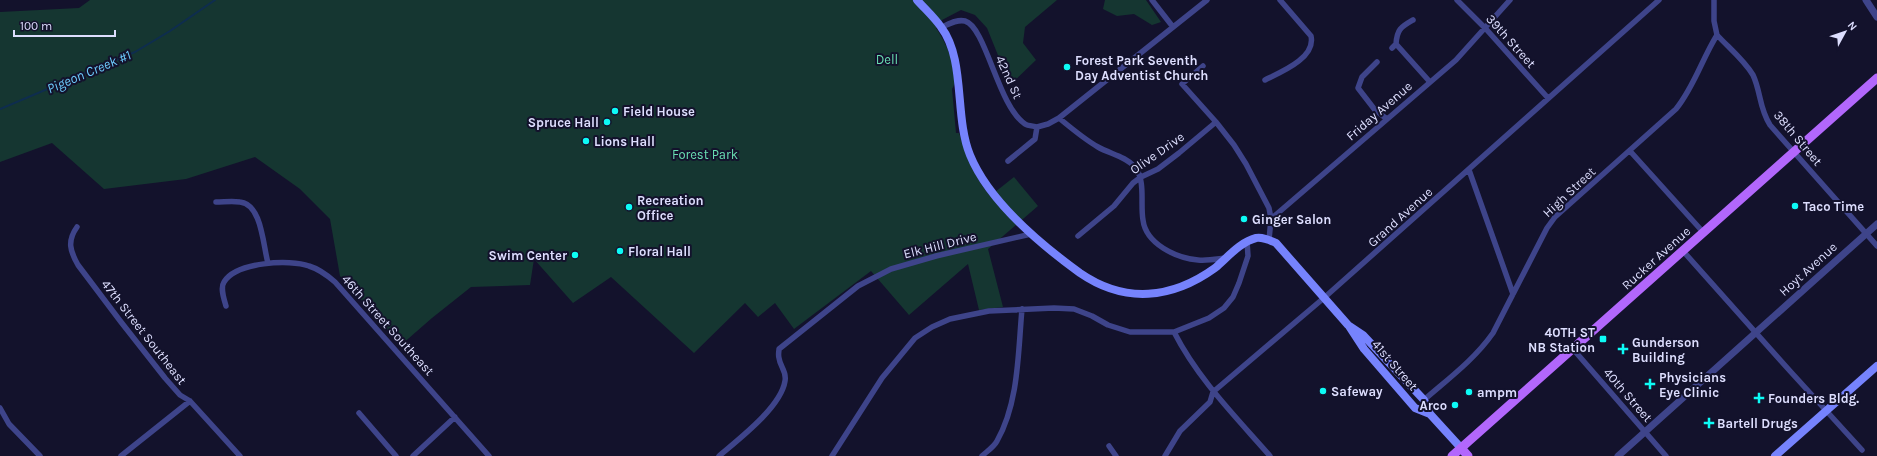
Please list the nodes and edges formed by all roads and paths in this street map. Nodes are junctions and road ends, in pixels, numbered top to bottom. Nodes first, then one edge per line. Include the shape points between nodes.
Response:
1 (917, 0) edge
2 (1152, 0) edge
3 (1207, 0) edge
4 (1457, 0) edge
5 (1510, 0) edge
6 (1659, 0) edge
7 (1714, 0) edge
8 (1866, 0) edge
9 (1282, 1) edge
10 (1877, 17) edge
11 (1413, 20) dead end
12 (942, 27) junction
13 (1173, 27) junction
14 (1486, 29) junction
15 (1717, 35) junction
16 (1377, 62) dead end
17 (1204, 66) dead end
18 (1877, 78) edge
19 (1265, 80) dead end
20 (1430, 82) junction
21 (1548, 98) junction
22 (1059, 118) junction
23 (1387, 119) junction
24 (1216, 122) junction
25 (1037, 128) junction
26 (1630, 151) junction
27 (1794, 152) junction
28 (1008, 162) dead end
29 (1469, 170) junction
30 (1141, 177) junction
31 (216, 202) dead end
32 (1271, 219) junction
33 (1877, 224) edge
34 (77, 228) dead end
35 (1703, 232) junction
36 (1866, 233) junction
37 (1031, 234) junction
38 (1078, 236) dead end
39 (1269, 240) junction
40 (1247, 242) junction
41 (1877, 246) edge
42 (1683, 251) junction
43 (1228, 257) junction
44 (268, 263) junction
45 (1513, 294) junction
46 (1325, 297) junction
47 (226, 306) dead end
48 (1022, 309) junction
49 (1348, 325) junction
50 (1174, 332) junction
51 (1756, 332) junction
52 (1572, 349) junction
53 (1877, 366) edge
54 (1393, 368) junction
55 (1386, 374) junction
56 (1213, 392) junction
57 (190, 400) junction
58 (1424, 400) junction
59 (0, 408) edge
60 (1827, 410) junction
61 (359, 413) dead end
62 (1430, 414) junction
63 (455, 417) junction
64 (1645, 432) junction
65 (1109, 446) dead end
66 (1461, 448) junction
67 (1862, 450) dead end
68 (40, 456) edge
69 (121, 456) edge
70 (240, 456) edge
71 (396, 456) edge
72 (414, 456) edge
73 (489, 456) edge
74 (719, 456) edge
75 (832, 456) edge
76 (982, 456) edge
77 (1116, 456) edge
78 (1165, 456) edge
79 (1270, 456) edge
80 (1452, 456) edge
81 (1468, 456) edge
82 (1618, 456) edge
83 (1666, 456) edge
84 (1776, 456) edge

1 - 12 main road
2 - 13 street
3 - 13 street
4 - 14 street, 39th Street
5 - 14 street, Friday Avenue
6 - 21 street, Grand Avenue
7 - 15 street
8 - 10 street
9 - 19 street via 1311,36 1313,43 1310,50 1289,68
11 - 20 street via 1397,33 1394,46
12 - 25 street, 42nd St via 957,20 972,25 1008,103 1026,124
12 - 37 main road via 956,63 962,127 970,155 1000,202
13 - 22 street
14 - 20 street, Friday Avenue
14 - 21 street, 39th Street
15 - 26 street, High Street via 1683,101
15 - 27 street, 38th Street via 1753,76 1763,114
16 - 23 street via 1362,76 1358,88 1375,110
17 - 24 street via 1182,84
18 - 27 main road, Rucker Avenue
20 - 23 street, Friday Avenue
21 - 29 street, Grand Avenue
22 - 25 street
22 - 30 street via 1098,147 1127,160
23 - 32 street, Friday Avenue
24 - 30 street, Olive Drive via 1158,169
24 - 32 street via 1246,164 1269,208
25 - 28 street via 1035,139
26 - 35 street
26 - 45 street, High Street via 1555,217
27 - 35 main road, Rucker Avenue
27 - 36 street, 38th Street
29 - 45 street
29 - 46 street, Grand Avenue
30 - 38 street, Olive Drive via 1114,206
30 - 43 street via 1146,234 1166,249 1190,259
31 - 44 street via 242,202 255,212 259,219
32 - 39 street
33 - 36 street, Hoyt Avenue
34 - 57 street, 47th Street Southeast via 70,242 78,265 165,378 180,395
35 - 42 main road, Rucker Avenue
36 - 41 street, 38th Street
36 - 51 street, Hoyt Avenue
37 - 43 main road via 1086,277 1113,290 1132,293 1173,290 1200,278
37 - 74 street, Elk Hill Drive via 891,269 858,286 779,349 779,358 786,371 786,381 779,396 761,419
39 - 40 main road via 1261,237
39 - 46 main road, 41st Street via 1276,243
40 - 43 main road
40 - 50 street via 1248,256 1233,297 1224,308 1209,318
42 - 51 street
42 - 52 main road, Rucker Avenue
44 - 47 street, 46th Street Southeast via 240,270 224,282 222,288
44 - 63 street, 46th Street Southeast via 308,266 324,273 335,282
45 - 58 street, High Street via 1485,345
46 - 49 main road, 41st Street
46 - 56 street, Grand Avenue
48 - 50 street via 1074,308 1108,325 1130,332
48 - 75 street via 989,311 950,320 932,327 916,338 882,378
48 - 76 street via 1011,407 996,442
49 - 54 main road, 41st Street via 1363,335
49 - 55 main road, 41st Street via 1356,340
50 - 56 street
51 - 60 street
51 - 64 street, Hoyt Avenue
52 - 64 street, 40th Street
52 - 66 main road, Rucker Avenue
53 - 60 main road
54 - 55 main road
54 - 58 main road, 41st Street
55 - 62 main road, 41st Street via 1415,408
56 - 78 street, Grand Avenue via 1210,402 1180,431
56 - 79 street
57 - 69 street
57 - 70 street, 47th Street Southeast
58 - 62 main road, 41st Street
59 - 68 street via 9,424
60 - 67 street
60 - 84 main road
61 - 71 street
62 - 66 main road, 41st Street
63 - 72 street
63 - 73 street, 46th Street Southeast
64 - 82 street, Hoyt Avenue
64 - 83 street, 40th Street
65 - 77 street
66 - 80 main road, Rucker Avenue
66 - 81 main road, 41st Street

